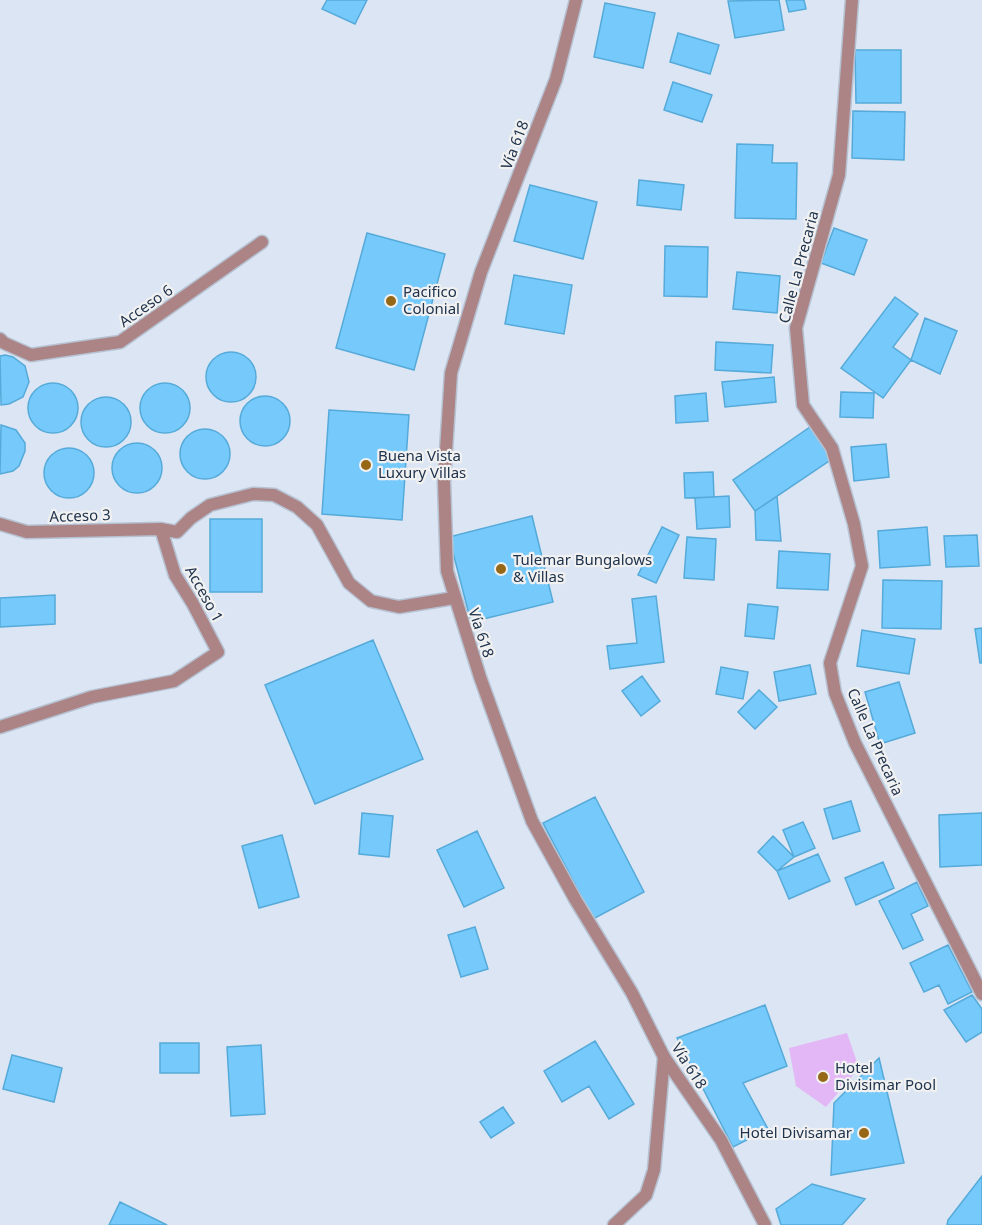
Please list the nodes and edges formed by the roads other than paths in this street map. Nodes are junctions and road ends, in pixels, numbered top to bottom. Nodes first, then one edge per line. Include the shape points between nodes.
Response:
1 (576, 0) edge
2 (852, 0) edge
3 (262, 242) dead end
4 (0, 339) edge
5 (0, 524) edge
6 (161, 529) junction
7 (454, 598) junction
8 (0, 727) edge
9 (982, 994) edge
10 (664, 1057) junction
11 (614, 1225) edge
12 (765, 1225) edge

1 - 7 street, Vía 618 via 556,79 481,272 451,373 444,482 447,571
2 - 9 street, Calle La Precaria via 838,175 796,328 803,405 832,448 862,566 830,663 835,693 855,743
3 - 4 street, Acceso 6 via 120,342 31,356
5 - 6 street, Acceso 3 via 27,532
6 - 7 street via 177,532 210,505 253,494 274,495 297,507 317,525 349,583 371,602 399,607
6 - 8 street, Acceso 1 via 175,575 219,652 174,681 93,697
7 - 10 street, Vía 618 via 532,821 632,993
10 - 11 street via 654,1170 646,1195
10 - 12 street, Vía 618 via 721,1140

